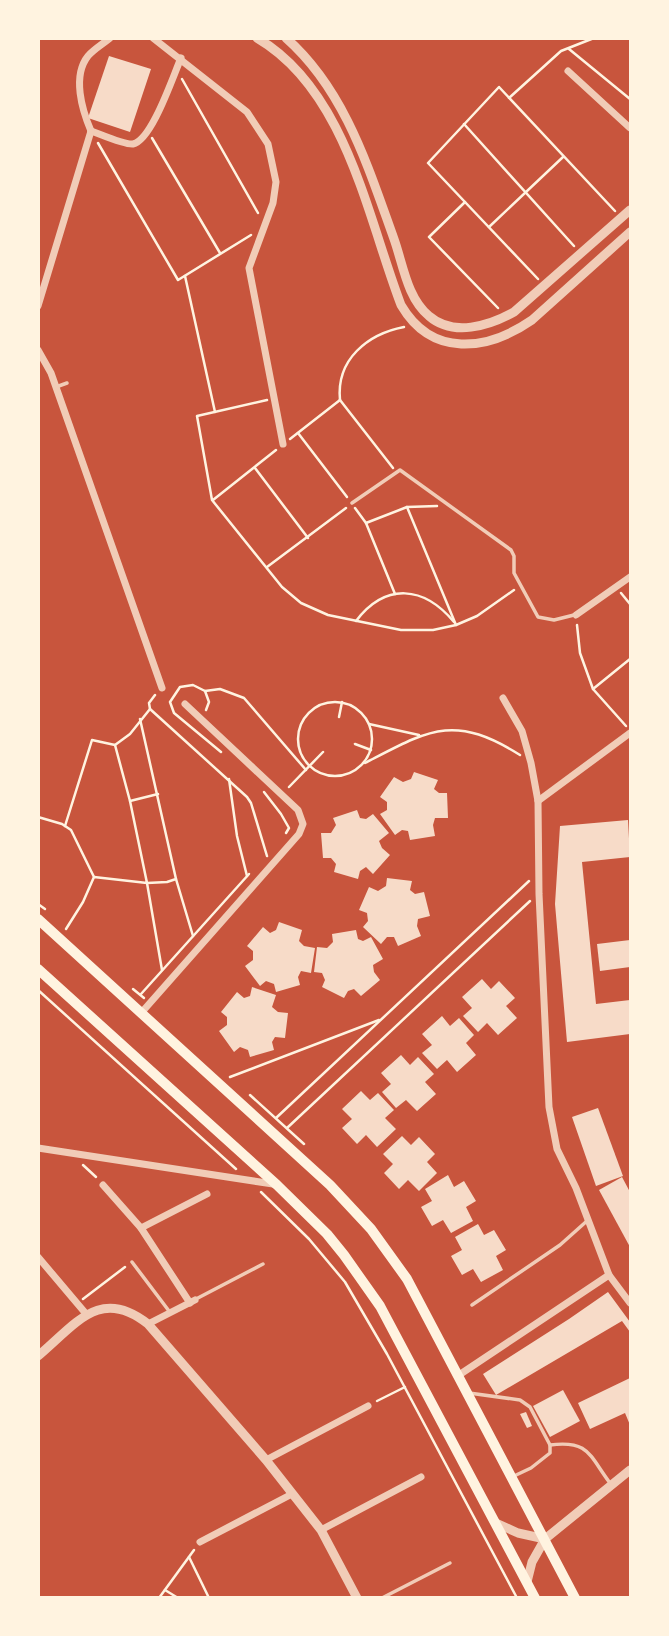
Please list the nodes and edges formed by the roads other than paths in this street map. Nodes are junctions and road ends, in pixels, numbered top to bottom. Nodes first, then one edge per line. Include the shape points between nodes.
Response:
1 (110, 38) edge
2 (153, 38) edge
3 (257, 38) edge
4 (286, 38) edge
5 (181, 58) junction
6 (568, 71) dead end
7 (631, 128) edge
8 (91, 131) junction
9 (631, 210) edge
10 (631, 232) edge
11 (38, 306) edge
12 (38, 349) edge
13 (67, 383) dead end
14 (56, 387) junction
15 (283, 444) dead end
16 (352, 503) road end
17 (631, 577) edge
18 (576, 615) joint
19 (162, 688) road end
20 (503, 698) dead end
21 (185, 704) dead end
22 (631, 732) edge
23 (538, 802) junction
24 (38, 919) edge
25 (38, 969) edge
26 (142, 1012) junction
27 (38, 1148) edge
28 (103, 1185) road end
29 (277, 1185) junction
30 (207, 1194) dead end
31 (588, 1220) junction
32 (141, 1228) junction
33 (38, 1257) edge
34 (132, 1262) road end
35 (263, 1264) dead end
36 (610, 1275) junction
37 (192, 1301) junction
38 (631, 1303) edge
39 (472, 1305) dead end
40 (170, 1313) junction
41 (87, 1315) junction
42 (148, 1324) junction
43 (38, 1356) edge
44 (459, 1375) junction
45 (468, 1393) junction
46 (368, 1406) road end
47 (550, 1445) junction
48 (266, 1460) junction
49 (631, 1470) edge
50 (512, 1476) junction
51 (421, 1477) dead end
52 (612, 1485) junction
53 (292, 1494) junction
54 (496, 1523) junction
55 (321, 1530) junction
56 (545, 1539) junction
57 (200, 1542) road end
58 (450, 1563) dead end
59 (527, 1582) junction
60 (357, 1598) edge
61 (382, 1598) edge
62 (535, 1598) edge
63 (575, 1598) edge

1 - 8 street via 83,63 80,96
2 - 5 street
3 - 10 street via 306,80 331,117 401,305 415,325 432,337 480,343 517,330
4 - 9 street via 314,66 347,117 412,291 422,310 437,322 463,328 514,312
5 - 8 street via 149,132 138,142 131,144
5 - 15 street via 247,111 268,144 276,182 273,202 249,268
6 - 7 street
8 - 11 street
12 - 14 street
13 - 14 lane
14 - 19 street
16 - 18 lane via 400,470 511,550 514,573 538,617 554,620
17 - 18 street
20 - 23 street via 522,731
21 - 26 street via 298,810 303,824
22 - 23 street
23 - 31 street via 549,1107 557,1149
24 - 26 main road
25 - 29 main road
26 - 44 main road via 352,1208 390,1253
27 - 29 street
28 - 32 street
29 - 54 main road via 327,1234 380,1306
30 - 32 street
31 - 36 street
31 - 39 lane via 560,1245
32 - 37 street
33 - 41 street
34 - 40 lane
35 - 37 lane
36 - 38 street
36 - 44 street
37 - 40 street
40 - 42 street
41 - 42 street via 118,1307
41 - 43 street
42 - 48 street
44 - 45 main road
45 - 47 lane via 520,1400 530,1407
45 - 50 main road
46 - 48 street
47 - 50 lane via 544,1459
47 - 52 lane via 568,1443 585,1449
48 - 53 street
49 - 52 street
50 - 56 main road
51 - 55 street
52 - 56 street
53 - 55 street
53 - 57 street
54 - 56 street
54 - 59 main road
55 - 60 street
56 - 59 street
56 - 63 main road
58 - 61 lane
59 - 62 main road

